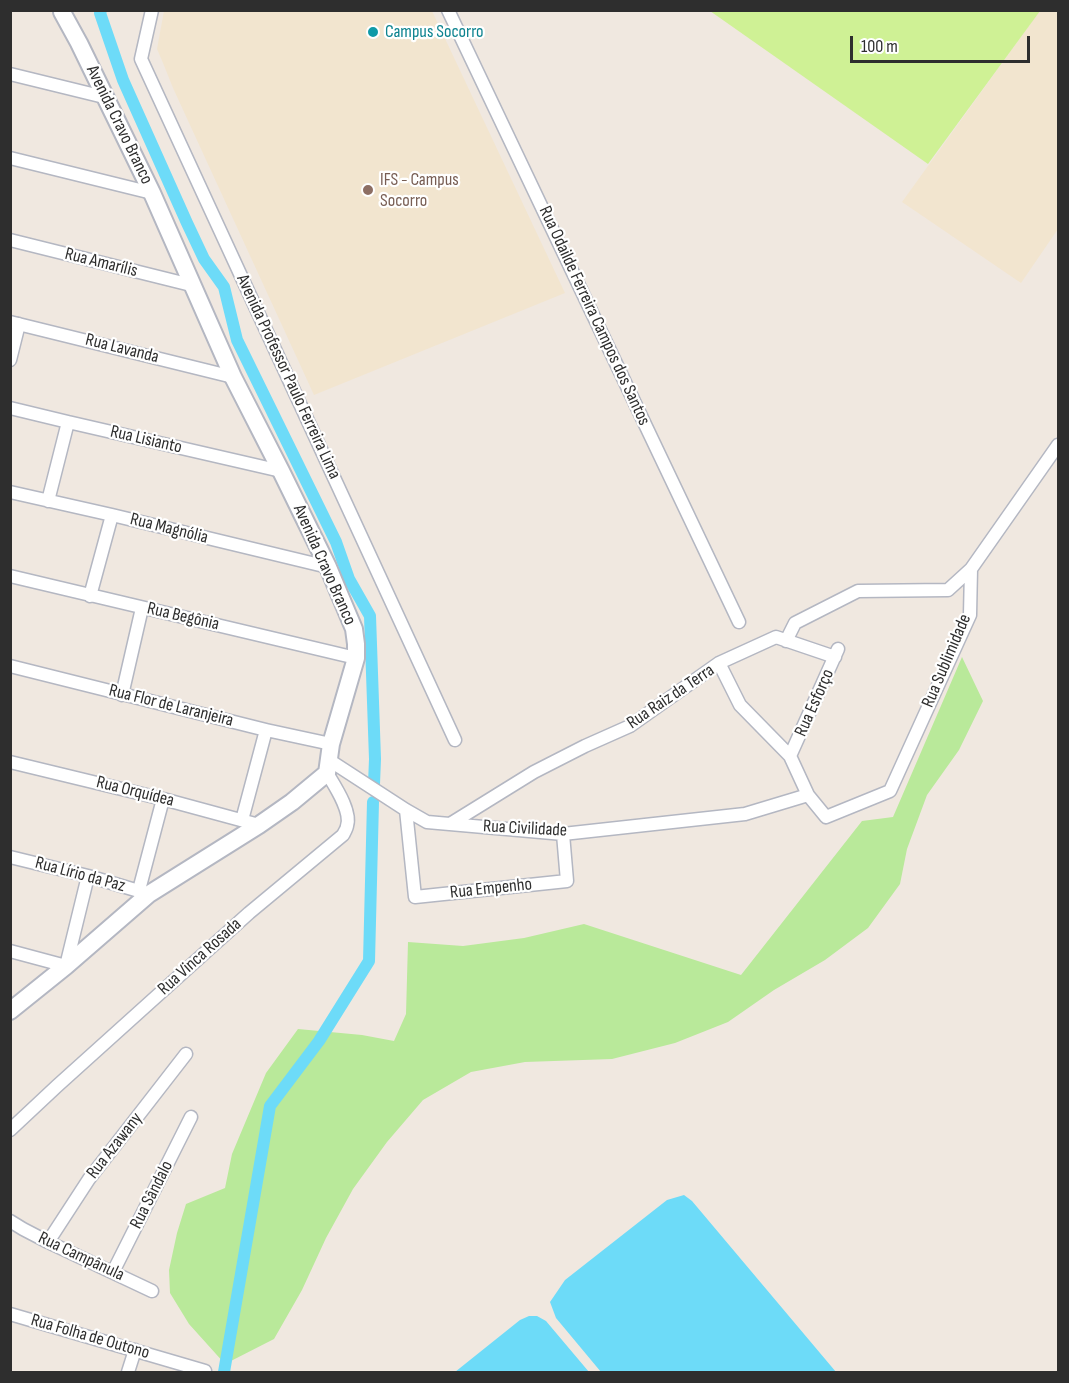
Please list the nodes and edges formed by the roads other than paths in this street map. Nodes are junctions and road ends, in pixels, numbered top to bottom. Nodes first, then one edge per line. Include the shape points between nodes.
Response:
1 (152, 10) edge
2 (448, 10) edge
3 (61, 11) edge
4 (10, 74) edge
5 (104, 97) junction
6 (10, 158) edge
7 (152, 193) junction
8 (10, 240) edge
9 (191, 285) junction
10 (15, 323) edge
11 (10, 360) edge
12 (233, 377) junction
13 (10, 408) edge
14 (68, 422) junction
15 (1059, 445) edge
16 (281, 471) junction
17 (10, 492) edge
18 (48, 501) junction
19 (112, 515) junction
20 (328, 567) junction
21 (971, 569) junction
22 (10, 576) edge
23 (90, 596) junction
24 (142, 608) junction
25 (740, 622) dead end
26 (786, 641) junction
27 (837, 653) joint
28 (356, 658) junction
29 (720, 663) junction
30 (10, 666) edge
31 (122, 695) junction
32 (266, 730) junction
33 (455, 740) dead end
34 (790, 756) junction
35 (329, 759) junction
36 (10, 762) edge
37 (808, 795) junction
38 (163, 799) junction
39 (406, 810) junction
40 (251, 822) junction
41 (450, 824) junction
42 (563, 834) junction
43 (10, 857) edge
44 (87, 876) junction
45 (144, 892) junction
46 (10, 951) edge
47 (66, 966) junction
48 (10, 1011) edge
49 (186, 1054) dead end
50 (191, 1117) dead end
51 (12, 1127) edge
52 (10, 1221) edge
53 (48, 1242) junction
54 (113, 1272) junction
55 (152, 1291) dead end
56 (10, 1314) edge
57 (135, 1350) junction
58 (205, 1371) dead end
59 (128, 1372) edge

1 - 33 street, Avenida Professor Paulo Ferreira Lima via 141,59
2 - 25 street, Rua Odailde Ferreira Campos dos Santos
3 - 5 street, Avenida Cravo Branco
4 - 5 street
5 - 7 street, Avenida Cravo Branco
6 - 7 street
7 - 9 street, Avenida Cravo Branco
8 - 9 street, Rua Amarílis
9 - 12 street, Avenida Cravo Branco
10 - 11 street
10 - 12 street, Rua Lavanda
12 - 16 street, Avenida Cravo Branco
13 - 14 street, Rua Lisianto
14 - 16 street, Rua Lisianto
14 - 18 street
15 - 21 street
16 - 20 street, Avenida Cravo Branco
17 - 18 street, Rua Magnólia
18 - 19 street, Rua Magnólia
19 - 20 street, Rua Magnólia
19 - 23 street
20 - 28 street, Avenida Cravo Branco via 354,629
21 - 26 street via 948,590 858,591 795,623
21 - 37 street, Rua Sublimidade via 970,615 890,791 826,817
22 - 23 street, Rua Begônia
23 - 24 street, Rua Begônia
24 - 28 street, Rua Begônia
24 - 31 street
26 - 27 street, Rua Raiz da Terra
26 - 29 street, Rua Raiz da Terra via 776,637
27 - 34 street, Rua Esforço
28 - 35 street, Avenida Cravo Branco
29 - 34 street via 740,705
29 - 41 street, Rua Raiz da Terra via 630,726 534,772
30 - 31 street, Rua Flor de Laranjeira
31 - 32 street, Rua Flor de Laranjeira
32 - 35 street, Rua Flor de Laranjeira
32 - 40 street
34 - 37 street
35 - 39 street, Rua Civilidade
35 - 40 street via 292,802
35 - 51 street, Rua Vinca Rosada via 348,819 343,835 249,913
36 - 38 street, Rua Orquídea
37 - 42 street, Rua Civilidade via 745,814
38 - 40 street, Rua Orquídea
38 - 45 street
39 - 41 street, Rua Civilidade via 428,822
39 - 42 street, Rua Empenho via 415,897 567,881
40 - 45 street
41 - 42 street, Rua Civilidade
43 - 44 street, Rua Lírio da Paz
44 - 45 street, Rua Lírio da Paz
44 - 47 street
45 - 47 street
46 - 47 street
47 - 48 street
49 - 53 street, Rua Azawany via 88,1179
50 - 54 street, Rua Sândalo
52 - 53 street, Rua Campânula
53 - 54 street, Rua Campânula
54 - 55 street, Rua Campânula
56 - 57 street, Rua Folha de Outono
57 - 58 street, Rua Folha de Outono
57 - 59 street

